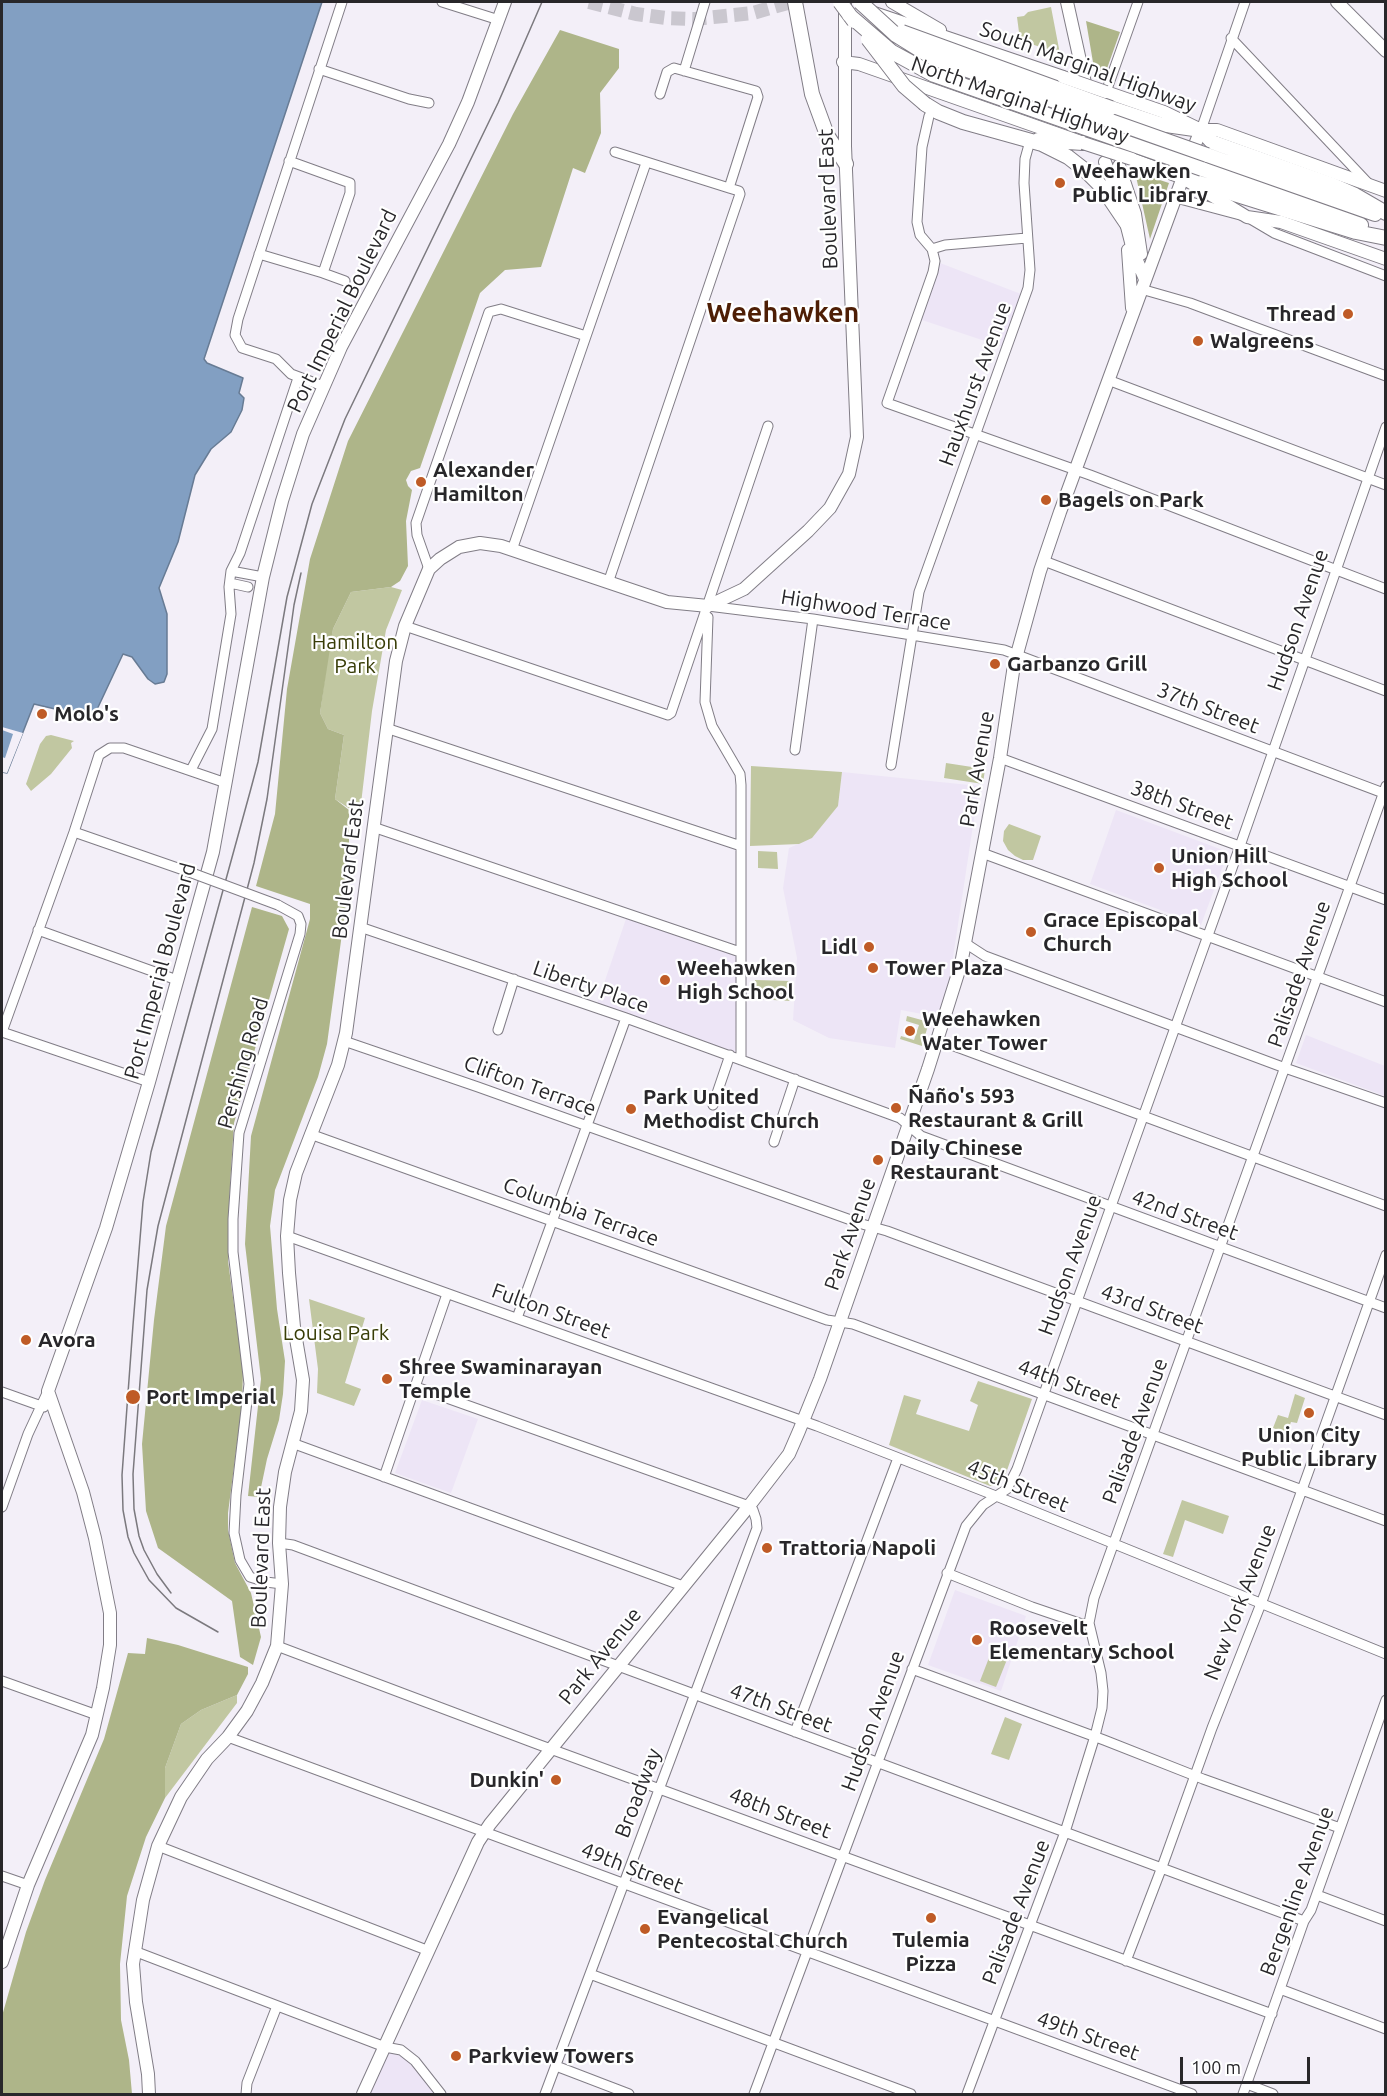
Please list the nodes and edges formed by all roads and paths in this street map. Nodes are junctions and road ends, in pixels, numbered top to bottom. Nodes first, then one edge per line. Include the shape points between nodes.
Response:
1 (342, 2) edge
2 (442, 2) edge
3 (505, 2) edge
4 (705, 2) edge
5 (795, 2) edge
6 (860, 2) edge
7 (892, 2) edge
8 (1066, 2) edge
9 (1138, 2) edge
10 (1245, 2) edge
11 (1337, 2) edge
12 (845, 5) edge
13 (499, 20) junction
14 (877, 20) junction
15 (1231, 38) junction
16 (959, 41) junction
17 (1386, 51) edge
18 (843, 62) junction
19 (319, 69) junction
20 (684, 71) junction
21 (1106, 92) junction
22 (660, 94) dead end
23 (429, 103) dead end
24 (927, 110) junction
25 (1098, 124) dead end
26 (1198, 136) junction
27 (1030, 141) junction
28 (1083, 143) junction
29 (615, 152) dead end
30 (289, 161) junction
31 (1105, 162) dead end
32 (646, 163) junction
33 (846, 164) junction
34 (1119, 166) dead end
35 (1184, 173) junction
36 (1370, 185) junction
37 (729, 188) junction
38 (1386, 191) edge
39 (1176, 198) junction
40 (1386, 215) edge
41 (1247, 217) junction
42 (1127, 224) junction
43 (1386, 233) edge
44 (1027, 238) junction
45 (1386, 238) edge
46 (932, 249) junction
47 (259, 254) junction
48 (1386, 259) edge
49 (323, 273) junction
50 (1386, 276) edge
51 (345, 281) dead end
52 (1143, 284) junction
53 (1132, 312) junction
54 (586, 336) junction
55 (1386, 376) edge
56 (298, 378) junction
57 (1108, 380) junction
58 (323, 386) junction
59 (768, 426) dead end
60 (1386, 426) edge
61 (976, 436) junction
62 (1076, 471) junction
63 (1368, 478) junction
64 (1386, 485) edge
65 (512, 550) junction
66 (1044, 561) junction
67 (429, 569) junction
68 (1336, 569) junction
69 (231, 571) junction
70 (263, 577) junction
71 (230, 583) junction
72 (608, 583) junction
73 (248, 587) dead end
74 (1386, 589) edge
75 (708, 606) junction
76 (813, 619) junction
77 (405, 626) junction
78 (912, 635) junction
79 (1017, 654) junction
80 (1304, 660) junction
81 (1386, 691) edge
82 (386, 728) junction
83 (795, 750) dead end
84 (1272, 752) junction
85 (1000, 758) junction
86 (891, 765) dead end
87 (191, 770) junction
88 (226, 783) junction
89 (1385, 791) edge
90 (373, 827) junction
91 (74, 832) junction
92 (741, 846) junction
93 (1240, 846) junction
94 (982, 853) junction
95 (1349, 886) junction
96 (1386, 900) edge
97 (360, 927) junction
98 (38, 930) junction
99 (1207, 936) junction
100 (964, 943) junction
101 (740, 952) junction
102 (1318, 977) junction
103 (514, 979) junction
104 (177, 980) junction
105 (1386, 1002) edge
106 (626, 1018) junction
107 (1175, 1027) junction
108 (498, 1030) dead end
109 (2, 1032) edge
110 (938, 1040) junction
111 (344, 1041) junction
112 (730, 1055) junction
113 (741, 1060) junction
114 (1285, 1068) junction
115 (795, 1079) junction
116 (149, 1082) junction
117 (1386, 1102) edge
118 (713, 1105) dead end
119 (1143, 1116) junction
120 (586, 1126) junction
121 (908, 1126) junction
122 (310, 1134) junction
123 (774, 1142) dead end
124 (1253, 1158) junction
125 (1386, 1206) edge
126 (1110, 1207) junction
127 (552, 1221) junction
128 (873, 1226) junction
129 (287, 1236) junction
130 (1220, 1247) junction
131 (1386, 1255) edge
132 (447, 1294) junction
133 (1076, 1301) junction
134 (1369, 1302) junction
135 (1386, 1308) edge
136 (517, 1318) junction
137 (840, 1322) junction
138 (1187, 1341) junction
139 (416, 1387) junction
140 (48, 1390) junction
141 (2, 1392) edge
142 (1042, 1394) junction
143 (1335, 1396) junction
144 (41, 1406) junction
145 (54, 1411) junction
146 (1386, 1414) edge
147 (803, 1421) junction
148 (1153, 1435) junction
149 (292, 1443) junction
150 (898, 1458) junction
151 (384, 1477) junction
152 (1302, 1490) junction
153 (996, 1496) junction
154 (749, 1506) junction
155 (2, 1507) edge
156 (1386, 1521) edge
157 (279, 1543) junction
158 (1112, 1544) junction
159 (947, 1573) junction
160 (282, 1584) junction
161 (682, 1586) junction
162 (1261, 1602) junction
163 (1089, 1623) junction
164 (277, 1646) junction
165 (1386, 1654) edge
166 (617, 1666) junction
167 (912, 1669) junction
168 (2, 1681) edge
169 (694, 1695) junction
170 (1386, 1700) edge
171 (97, 1715) junction
172 (795, 1732) junction
173 (228, 1737) junction
174 (1095, 1737) junction
175 (550, 1748) junction
176 (877, 1763) junction
177 (1195, 1775) junction
178 (660, 1788) junction
179 (1340, 1828) junction
180 (485, 1832) junction
181 (1065, 1832) junction
182 (158, 1846) junction
183 (844, 1856) junction
184 (1162, 1867) junction
185 (2, 1876) edge
186 (623, 1884) junction
187 (28, 1885) junction
188 (1317, 1895) junction
189 (1304, 1921) junction
190 (1386, 1921) edge
191 (1030, 1925) junction
192 (429, 1950) junction
193 (134, 1951) junction
194 (807, 1952) junction
195 (1126, 1961) junction
196 (2, 1962) edge
197 (590, 1974) junction
198 (1280, 1989) junction
199 (277, 2006) junction
200 (1272, 2014) junction
201 (993, 2021) junction
202 (1386, 2029) edge
203 (773, 2042) junction
204 (386, 2047) junction
205 (556, 2066) junction
206 (1247, 2084) junction
207 (149, 2094) edge
208 (246, 2094) edge
209 (363, 2094) edge
210 (441, 2094) edge
211 (545, 2094) edge
212 (629, 2094) edge
213 (754, 2094) edge
214 (911, 2094) edge
215 (967, 2094) edge
216 (1192, 2094) edge
217 (1243, 2094) edge
218 (1273, 2094) edge

1 - 19 street
2 - 13 street
3 - 13 main road, Port Imperial Boulevard
4 - 20 street
5 - 33 highway via 812,94 827,135
6 - 14 highway, bridge
7 - 16 main road
8 - 25 main road via 1080,69
9 - 21 street
10 - 15 street
11 - 17 main road
12 - 16 main road, South Marginal Highway
12 - 18 main road, Boulevard East
12 - 24 highway, bridge via 899,80
12 - 43 highway, bridge via 892,52 933,75
13 - 58 main road, Port Imperial Boulevard via 449,144
14 - 26 highway, bridge via 922,41
14 - 40 highway, bridge via 904,42 943,62
15 - 26 street
15 - 36 street
16 - 21 main road, South Marginal Highway, bridge
18 - 28 main road, North Marginal Highway via 859,64
18 - 33 main road, Boulevard East
19 - 23 street
19 - 30 street
20 - 22 street via 669,69
20 - 37 street via 756,91 758,97
21 - 26 main road, South Marginal Highway via 1164,112
24 - 27 highway
24 - 46 street via 917,222 920,235
26 - 36 main road, South Marginal Highway via 1217,130
26 - 40 highway via 1330,184
27 - 28 highway
27 - 42 highway via 1063,153 1080,165 1102,187
27 - 44 street, Hauxhurst Avenue via 1024,183
28 - 35 main road, North Marginal Highway, bridge
29 - 32 street
30 - 47 street
30 - 49 street via 350,183
31 - 42 main road
32 - 37 street
32 - 54 street
33 - 75 main road, Boulevard East via 857,437 853,461 838,496 820,520 744,589
34 - 52 main road via 1137,223
35 - 39 main road, Park Avenue
35 - 41 main road, North Marginal Highway
35 - 45 highway via 1324,223
36 - 38 main road, South Marginal Highway
37 - 72 street via 740,194
39 - 41 street
39 - 52 main road, Park Avenue
41 - 48 main road via 1281,222
41 - 50 street via 1274,233
42 - 52 main road
42 - 53 main road
44 - 46 street
44 - 61 street, Hauxhurst Avenue via 1027,294
46 - 61 street via 933,272 887,403
47 - 49 street
47 - 56 street via 235,335 242,348 276,359
49 - 51 street
52 - 53 main road, Park Avenue
52 - 55 street
53 - 57 main road, Park Avenue
54 - 65 street
54 - 67 street via 501,309 489,312 416,522
56 - 58 street
56 - 69 street
57 - 62 main road, Park Avenue
57 - 63 street
58 - 70 main road, Port Imperial Boulevard via 303,434
59 - 75 street
60 - 63 street, Hudson Avenue
61 - 62 street
61 - 78 street, Hauxhurst Avenue via 920,592
62 - 66 main road, Park Avenue
62 - 68 street
63 - 64 street
63 - 68 street, Hudson Avenue
65 - 67 main road via 480,543 459,548
65 - 72 main road
66 - 79 main road, Park Avenue
66 - 80 street
67 - 77 main road, Boulevard East
68 - 74 street
68 - 80 street, Hudson Avenue
69 - 70 street
69 - 71 street
70 - 88 main road, Port Imperial Boulevard
71 - 73 street
71 - 87 street via 231,614 212,729
72 - 75 main road via 667,602
75 - 76 street, Highwood Terrace
75 - 77 street via 668,715
75 - 92 street via 705,702 712,726 740,774
76 - 78 street, Highwood Terrace
76 - 83 street
77 - 82 main road, Boulevard East
78 - 79 street, Highwood Terrace
78 - 86 street, Hauxhurst Avenue
79 - 84 street, 37th Street
79 - 85 main road, Park Avenue
80 - 81 street
80 - 84 street, Hudson Avenue
82 - 90 main road, Boulevard East
82 - 92 street
84 - 89 street, 37th Street
84 - 93 street, Hudson Avenue
85 - 93 street, 38th Street
85 - 94 main road, Park Avenue
87 - 88 street
87 - 91 street via 110,747 99,755
88 - 104 main road, Port Imperial Boulevard via 213,852
89 - 95 street, Palisade Avenue
90 - 97 main road, Boulevard East
90 - 101 street
91 - 98 street
91 - 160 street, Pershing Road, bridge via 278,905 298,916 302,924 239,1133 233,1219 233,1252 249,1384 234,1533 240,1560 250,1577
92 - 101 street
93 - 95 street, 38th Street
93 - 99 street, Hudson Avenue
94 - 99 street
94 - 100 main road, Park Avenue
95 - 96 street, 38th Street
95 - 102 street, Palisade Avenue
97 - 103 street, Liberty Place
97 - 111 main road, Boulevard East
98 - 104 street
98 - 109 street
99 - 102 street
99 - 107 street, Hudson Avenue
100 - 107 street via 985,956
100 - 110 main road, Park Avenue
101 - 113 street
102 - 105 street
102 - 114 street, Palisade Avenue
103 - 106 street, Liberty Place
103 - 108 street
104 - 116 main road, Port Imperial Boulevard
106 - 112 street, Liberty Place
106 - 120 street
107 - 114 street
107 - 119 street, Hudson Avenue
109 - 116 street
110 - 119 street
110 - 121 main road, Park Avenue
111 - 120 street, Clifton Terrace
111 - 122 main road, Boulevard East
112 - 113 street, Liberty Place
112 - 118 street
113 - 115 street, Liberty Place
114 - 117 street
114 - 124 street, Palisade Avenue
115 - 121 street, Liberty Place via 900,1118
115 - 123 street
116 - 140 main road, Port Imperial Boulevard via 103,1239
119 - 124 street
119 - 126 street, Hudson Avenue
120 - 127 street
120 - 128 street, Clifton Terrace
121 - 126 street, 42nd Street via 921,1136
121 - 128 main road, Park Avenue
122 - 127 street, Columbia Terrace
122 - 129 main road, Boulevard East via 296,1173
124 - 125 street
124 - 130 street, Palisade Avenue
126 - 130 street, 42nd Street
126 - 133 street, Hudson Avenue
127 - 136 street
127 - 137 street, Columbia Terrace
128 - 133 street, 43rd Street
128 - 137 main road, Park Avenue
129 - 132 street, Fulton Street
129 - 149 main road, Boulevard East via 294,1327 303,1380 301,1411
130 - 134 street, 42nd Street
130 - 138 street, Palisade Avenue
131 - 134 street, New York Avenue
132 - 136 street, Fulton Street
132 - 139 street
133 - 138 street, 43rd Street
133 - 142 street, Hudson Avenue
134 - 135 street, 42nd Street
134 - 143 street, New York Avenue
136 - 147 street, Fulton Street
137 - 142 street, 44th Street
137 - 147 main road, Park Avenue
138 - 143 street, 43rd Street
138 - 148 street, Palisade Avenue
139 - 151 street
139 - 154 street
140 - 144 street
140 - 145 main road
141 - 144 street
142 - 148 street, 44th Street
142 - 153 street, Hudson Avenue via 1017,1468 1007,1490
143 - 146 street, 43rd Street
143 - 152 street, New York Avenue
144 - 145 street
144 - 155 street
145 - 171 main road via 83,1492 110,1613 110,1645
147 - 150 street, 45th Street
147 - 154 main road, Park Avenue via 789,1454
148 - 152 street, 44th Street
148 - 158 street, Palisade Avenue
149 - 151 street
149 - 157 main road, Boulevard East via 282,1496
150 - 153 street, 45th Street
150 - 172 street
151 - 161 street
152 - 156 street, 44th Street
152 - 162 street, New York Avenue
153 - 158 street, 45th Street
153 - 159 street, Hudson Avenue via 966,1526
154 - 161 main road, Park Avenue
154 - 169 street, Broadway via 757,1528
157 - 160 main road, Boulevard East
157 - 166 street, 47th Street
158 - 162 street, 45th Street
158 - 163 street, Palisade Avenue
159 - 163 street via 1062,1617
159 - 167 street, Hudson Avenue
160 - 164 main road, Boulevard East
161 - 166 main road, Park Avenue
162 - 165 street, 45th Street
162 - 177 street, New York Avenue
163 - 174 street, Palisade Avenue via 1102,1691
164 - 173 main road, Boulevard East via 247,1711
164 - 175 street, 48th Street
166 - 169 street, 47th Street
166 - 175 main road, Park Avenue
167 - 174 street
167 - 176 street, Hudson Avenue
168 - 171 street
169 - 172 street, 47th Street
169 - 178 street, Broadway
170 - 179 street, Bergenline Avenue
171 - 187 main road via 92,1736
172 - 176 street, 47th Street
173 - 180 street, 49th Street
173 - 182 main road, Boulevard East via 181,1797
174 - 177 street
174 - 181 street, Palisade Avenue
175 - 178 street, 48th Street
175 - 180 main road, Park Avenue
176 - 181 street, 47th Street
176 - 183 street, Hudson Avenue
177 - 179 street
177 - 184 street, New York Avenue
178 - 183 street, 48th Street
178 - 186 street, Broadway
179 - 188 street, Bergenline Avenue
180 - 186 street, 49th Street
180 - 192 main road, Park Avenue
181 - 184 street, 47th Street
181 - 191 street, Palisade Avenue
182 - 192 street
182 - 193 main road, Boulevard East
183 - 191 street, 48th Street
183 - 194 street, Hudson Avenue
184 - 189 street, 47th Street
184 - 195 street, New York Avenue
185 - 187 street
186 - 194 street, 49th Street
186 - 197 street, Broadway
187 - 196 main road
188 - 189 street, Bergenline Avenue
188 - 190 street
189 - 198 street, Bergenline Avenue
191 - 195 street, 48th Street
191 - 201 street, Palisade Avenue
192 - 204 main road, Park Avenue
193 - 199 street
193 - 207 main road, Boulevard East via 136,2002
194 - 201 street, 49th Street
194 - 203 street, Hudson Avenue
195 - 200 street, 48th Street
197 - 203 street
197 - 205 street, Broadway
198 - 200 street, Bergenline Avenue
198 - 202 street
199 - 204 street
199 - 208 street
200 - 206 street, Bergenline Avenue
201 - 215 street, Palisade Avenue
201 - 216 street, 49th Street
203 - 213 street, Hudson Avenue
203 - 214 street
204 - 209 main road, Park Avenue
204 - 210 street via 401,2050 415,2061
205 - 211 street, Broadway
205 - 212 street
206 - 217 street, Bergenline Avenue
206 - 218 street

